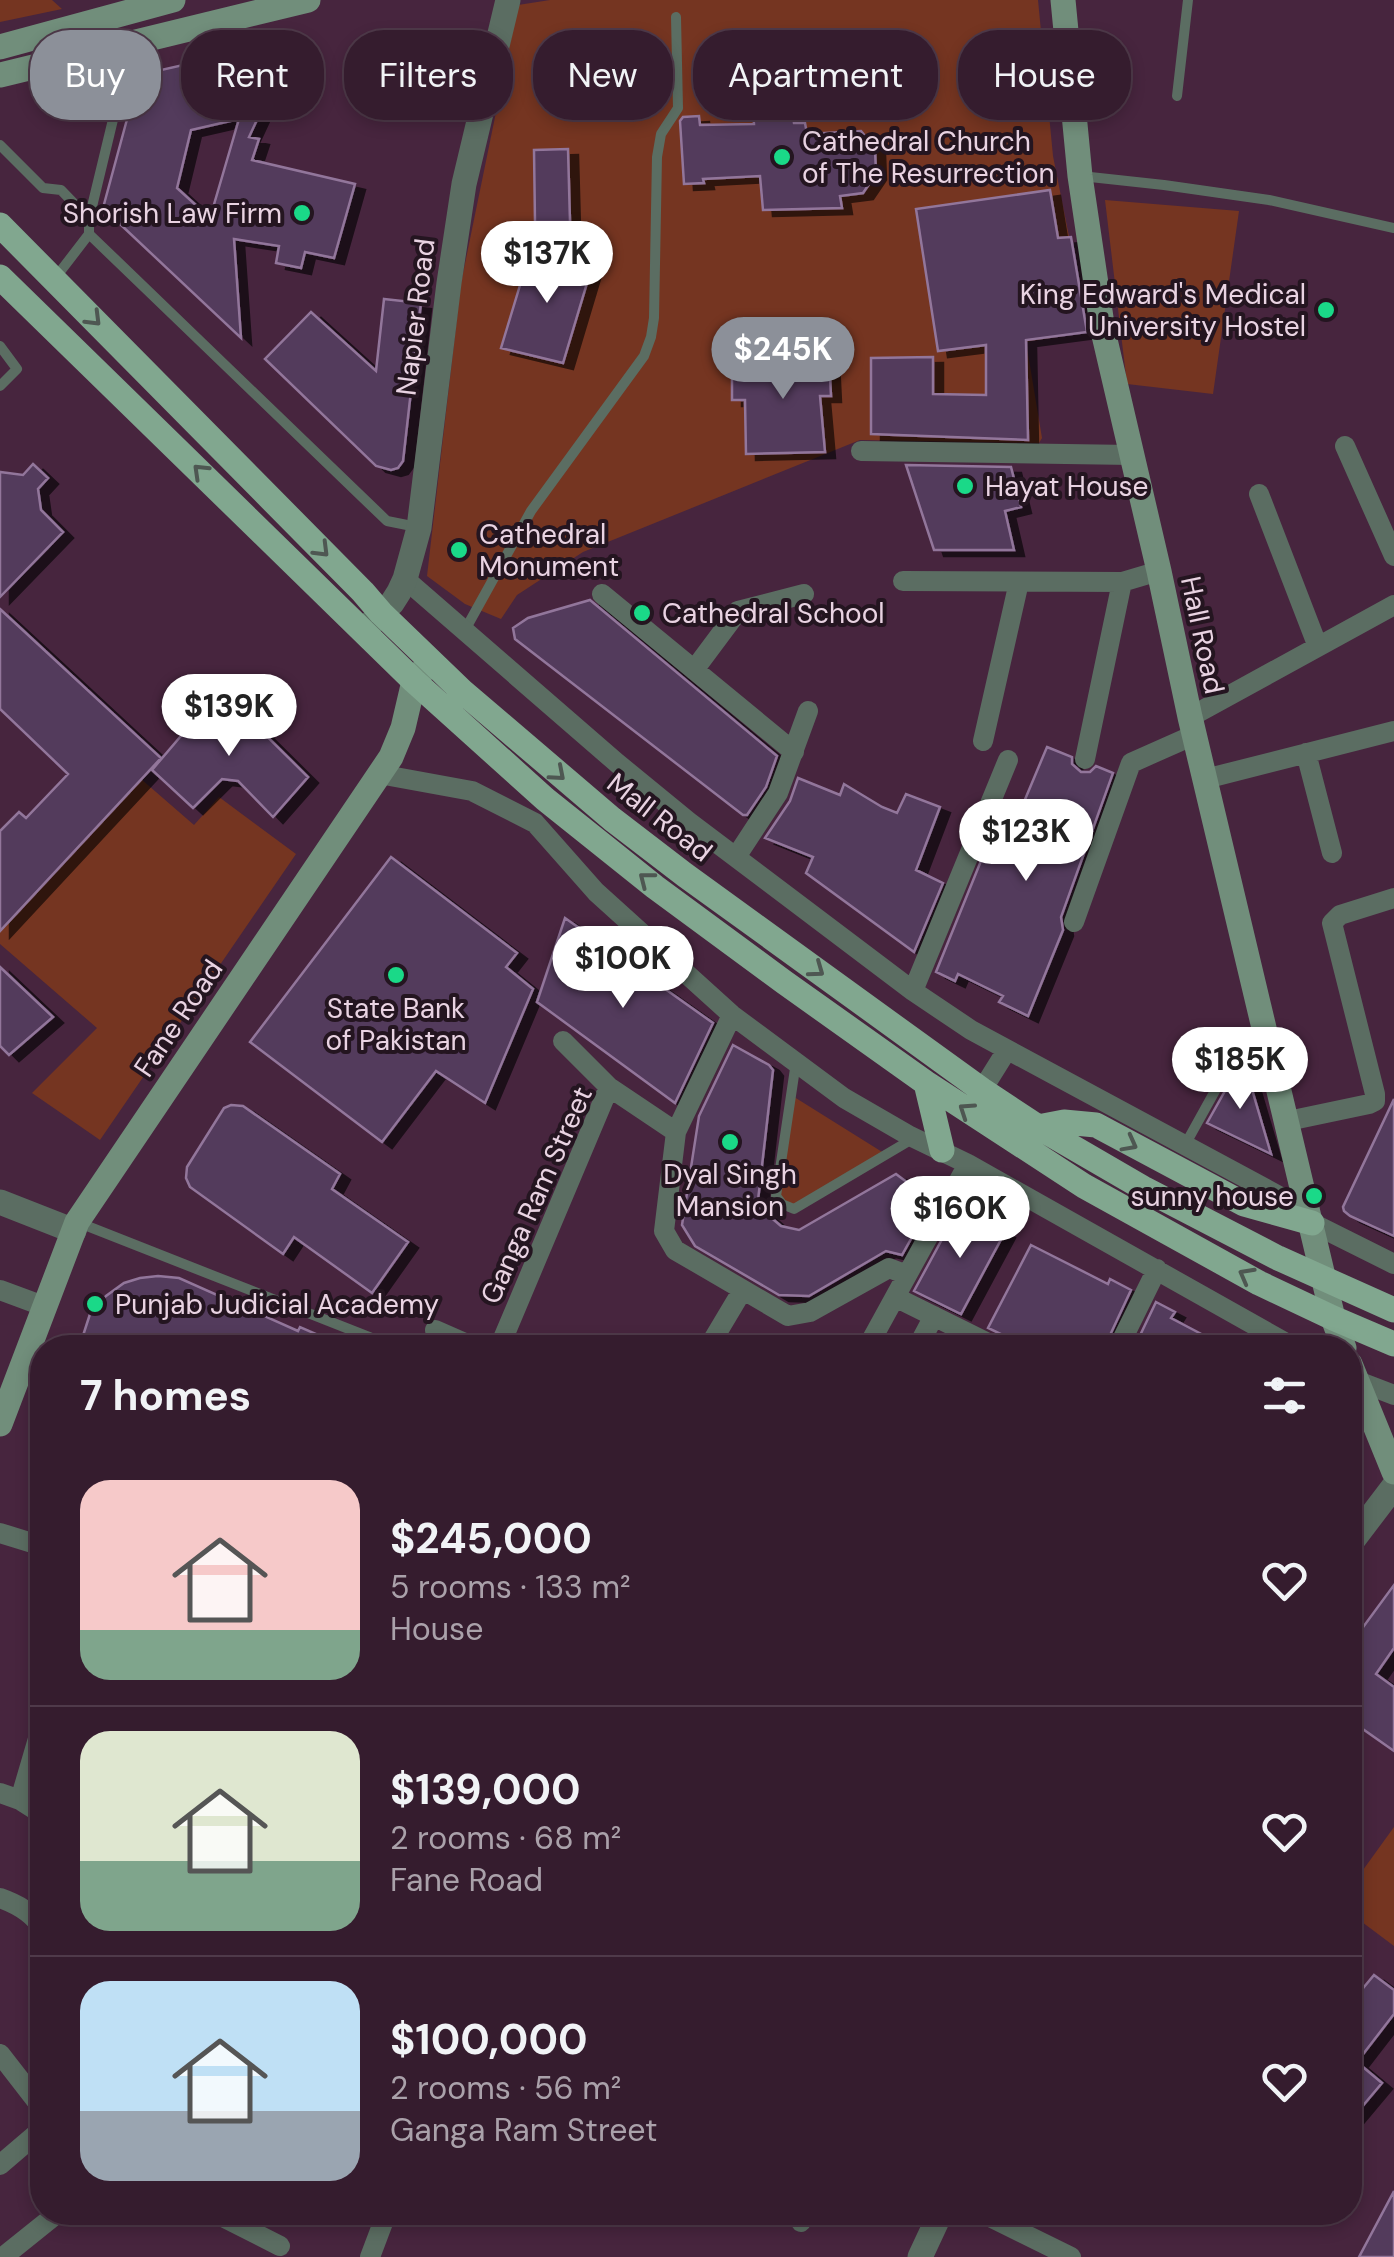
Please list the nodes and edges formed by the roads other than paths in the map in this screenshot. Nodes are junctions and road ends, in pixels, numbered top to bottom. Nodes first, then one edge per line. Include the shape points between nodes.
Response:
1 (173, 0) edge
2 (308, 0) edge
3 (508, 0) edge
4 (1063, 0) edge
5 (1188, 0) edge
6 (676, 18) dead end
7 (161, 37) edge
8 (0, 47) edge
9 (30, 69) edge
10 (0, 76) edge
11 (1177, 96) dead end
12 (113, 120) edge
13 (0, 144) edge
14 (1080, 176) junction
15 (89, 220) junction
16 (0, 226) edge
17 (1394, 228) edge
18 (89, 234) junction
19 (0, 277) edge
20 (54, 279) junction
21 (0, 346) edge
22 (0, 386) edge
23 (1345, 446) dead end
24 (861, 451) dead end
25 (1132, 456) junction
26 (1258, 494) dead end
27 (419, 528) junction
28 (1394, 556) edge
29 (1160, 572) junction
30 (406, 579) junction
31 (903, 582) dead end
32 (1019, 582) junction
33 (1122, 582) junction
34 (602, 594) dead end
35 (804, 594) dead end
36 (1394, 605) edge
37 (373, 622) junction
38 (465, 630) junction
39 (1318, 647) junction
40 (431, 660) junction
41 (694, 670) junction
42 (414, 681) junction
43 (808, 711) dead end
44 (1192, 726) junction
45 (1394, 731) edge
46 (982, 741) dead end
47 (794, 752) junction
48 (1306, 753) junction
49 (1085, 759) dead end
50 (1008, 760) dead end
51 (379, 774) junction
52 (1205, 779) junction
53 (540, 811) junction
54 (1332, 853) dead end
55 (736, 857) junction
56 (1394, 898) edge
57 (1074, 922) dead end
58 (913, 992) junction
59 (732, 1015) junction
60 (1268, 1038) junction
61 (564, 1041) dead end
62 (1008, 1050) junction
63 (796, 1061) junction
64 (926, 1083) junction
65 (609, 1087) junction
66 (982, 1090) junction
67 (1288, 1122) junction
68 (1038, 1127) junction
69 (676, 1132) junction
70 (915, 1138) junction
71 (1185, 1145) junction
72 (942, 1150) junction
73 (968, 1164) junction
74 (0, 1202) edge
75 (1312, 1224) junction
76 (76, 1227) junction
77 (1394, 1264) edge
78 (1157, 1269) junction
79 (907, 1275) junction
80 (1323, 1276) junction
81 (0, 1290) edge
82 (742, 1291) junction
83 (895, 1297) junction
84 (46, 1307) junction
85 (1394, 1310) edge
86 (934, 1316) junction
87 (1333, 1318) junction
88 (436, 1330) dead end
89 (40, 1335) edge
90 (362, 1335) edge
91 (447, 1335) edge
92 (504, 1335) edge
93 (716, 1335) edge
94 (874, 1335) edge
95 (924, 1335) edge
96 (972, 1335) edge
97 (1124, 1335) edge
98 (1273, 1335) edge
99 (1339, 1335) edge
100 (1394, 1344) edge
101 (30, 1375) edge
102 (1362, 1380) edge
103 (1394, 1395) edge
104 (1362, 1398) edge
105 (0, 1424) edge
106 (1394, 1472) edge
107 (1394, 1486) edge
108 (1362, 1528) edge
109 (0, 1533) edge
110 (30, 1542) edge
111 (30, 1752) edge
112 (10, 1796) edge
113 (0, 1898) edge
114 (30, 1914) edge
115 (0, 2054) edge
116 (30, 2093) edge
117 (30, 2139) edge
118 (0, 2165) edge
119 (43, 2225) edge
120 (239, 2225) edge
121 (382, 2225) edge
122 (936, 2225) edge
123 (1007, 2225) edge
124 (280, 2246) dead end
125 (4, 2257) edge
126 (370, 2257) edge
127 (920, 2257) edge
128 (1072, 2257) edge

1 - 8 main road
2 - 7 main road
3 - 27 street, Napier Road via 464,184
4 - 14 main road, Hall Road
5 - 11 lane
6 - 38 lane via 678,108 661,134 657,156 651,337 644,356 531,510
9 - 10 main road
12 - 15 lane
13 - 15 lane via 43,188 61,190
14 - 17 lane via 1270,200
14 - 25 main road, Hall Road
15 - 18 lane
16 - 20 main road, Mall Road
18 - 20 lane
18 - 27 lane via 387,521
37 -> 19 main road, Mall Road
20 -> 37 main road, Mall Road via 363,592
21 - 22 lane via 17,369
23 - 28 street
24 - 25 street
25 - 29 main road, Hall Road
26 - 39 street
27 - 30 street, Napier Road
29 - 33 street
29 - 44 main road, Hall Road
30 - 37 street, Napier Road
30 - 38 street
31 - 32 street
32 - 33 street
32 - 46 street
33 - 49 street
34 - 41 street
35 - 41 street via 738,611
36 - 39 street
37 - 40 main road, Mall Road
37 - 42 main road, Mall Road
38 - 55 street
39 - 44 street
40 - 42 main road, Fane Road
40 -> 66 main road, Mall Road via 685,875
41 - 47 street
42 - 51 main road, Fane Road via 403,728
42 - 53 main road, Mall Road
43 - 47 street
44 - 52 main road, Hall Road
44 - 57 street via 1131,763
45 - 48 street
47 - 55 street via 778,794
48 - 52 street
48 - 54 street
50 - 58 street
51 - 53 street
51 - 76 main road, Fane Road
52 - 60 main road, Hall Road
53 - 59 street via 596,892
64 -> 53 main road, Mall Road
55 - 58 street
56 - 67 street via 1332,923 1375,1101
58 - 62 street
59 - 63 street
59 - 69 street
60 - 67 main road, Hall Road
60 - 71 lane via 1241,1044
61 - 65 street
62 - 66 street
62 - 71 street
63 - 70 street
63 - 70 lane via 776,1196 782,1204 794,1209
64 - 72 main road
87 -> 64 main road, Mall Road via 1084,1186
65 - 69 street, Ganga Ram Street
65 - 92 street, Ganga Ram Street
66 - 68 main road, Mall Road
67 - 75 main road, Hall Road
68 -> 75 main road via 1096,1126 1244,1204
68 - 80 main road, Mall Road via 1160,1197
69 - 82 street via 664,1231 675,1250
70 - 72 street
71 - 75 street via 1279,1196
72 - 73 street
73 - 78 street
73 - 79 street
74 - 76 street
75 - 77 street
75 - 80 main road, Hall Road
76 - 84 main road, Fane Road
76 - 90 lane
78 - 97 street
78 - 98 street
79 - 82 street via 889,1268 810,1312 788,1316
79 - 83 street
80 - 85 main road, Mall Road
80 - 87 main road, Hall Road
81 - 84 street
82 - 93 street
83 - 86 street
83 - 94 street
84 - 89 main road, Fane Road
86 - 95 street
86 - 96 street
87 - 99 main road, Hall Road
87 - 100 main road, Mall Road
88 - 91 street
101 - 105 main road, Fane Road
102 - 103 street
104 - 106 main road
107 - 108 street
109 - 110 street
111 - 112 street
113 - 114 street
115 - 116 street
117 - 118 street
119 - 125 street
120 - 124 street
121 - 126 street
122 - 127 street
123 - 128 street

